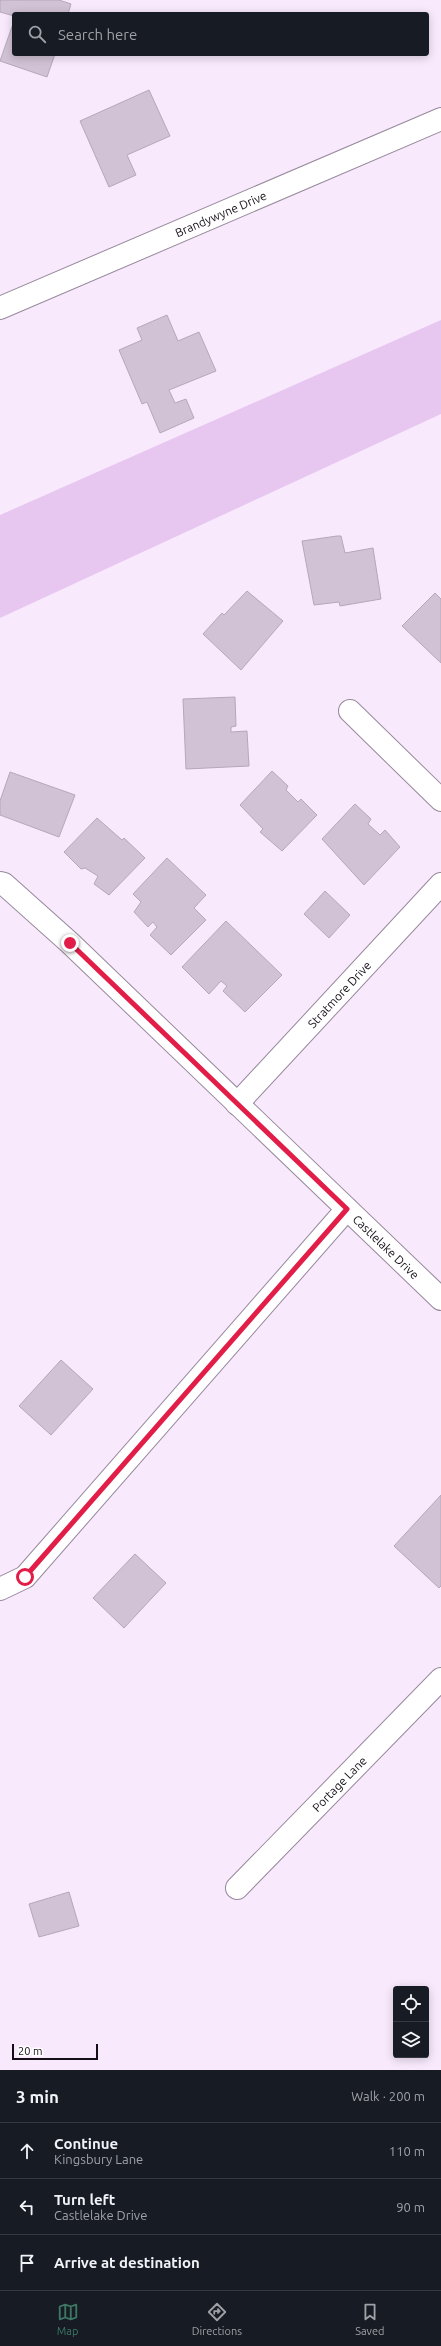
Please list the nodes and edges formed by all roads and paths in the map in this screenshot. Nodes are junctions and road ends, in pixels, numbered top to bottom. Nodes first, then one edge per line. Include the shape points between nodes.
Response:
1 (441, 119) edge
2 (0, 308) edge
3 (350, 711) dead end
4 (441, 800) edge
5 (0, 883) edge
6 (441, 884) edge
7 (237, 1104) junction
8 (347, 1209) junction
9 (441, 1299) edge
10 (0, 1589) edge
11 (441, 1679) edge
12 (237, 1888) dead end

1 - 2 street, Brandywyne Drive
3 - 4 street
5 - 7 street, Castlelake Drive via 70,943
6 - 7 street, Stratmore Drive
7 - 8 street, Castlelake Drive
8 - 9 street, Castlelake Drive
8 - 10 street via 25,1577
11 - 12 street, Portage Lane

